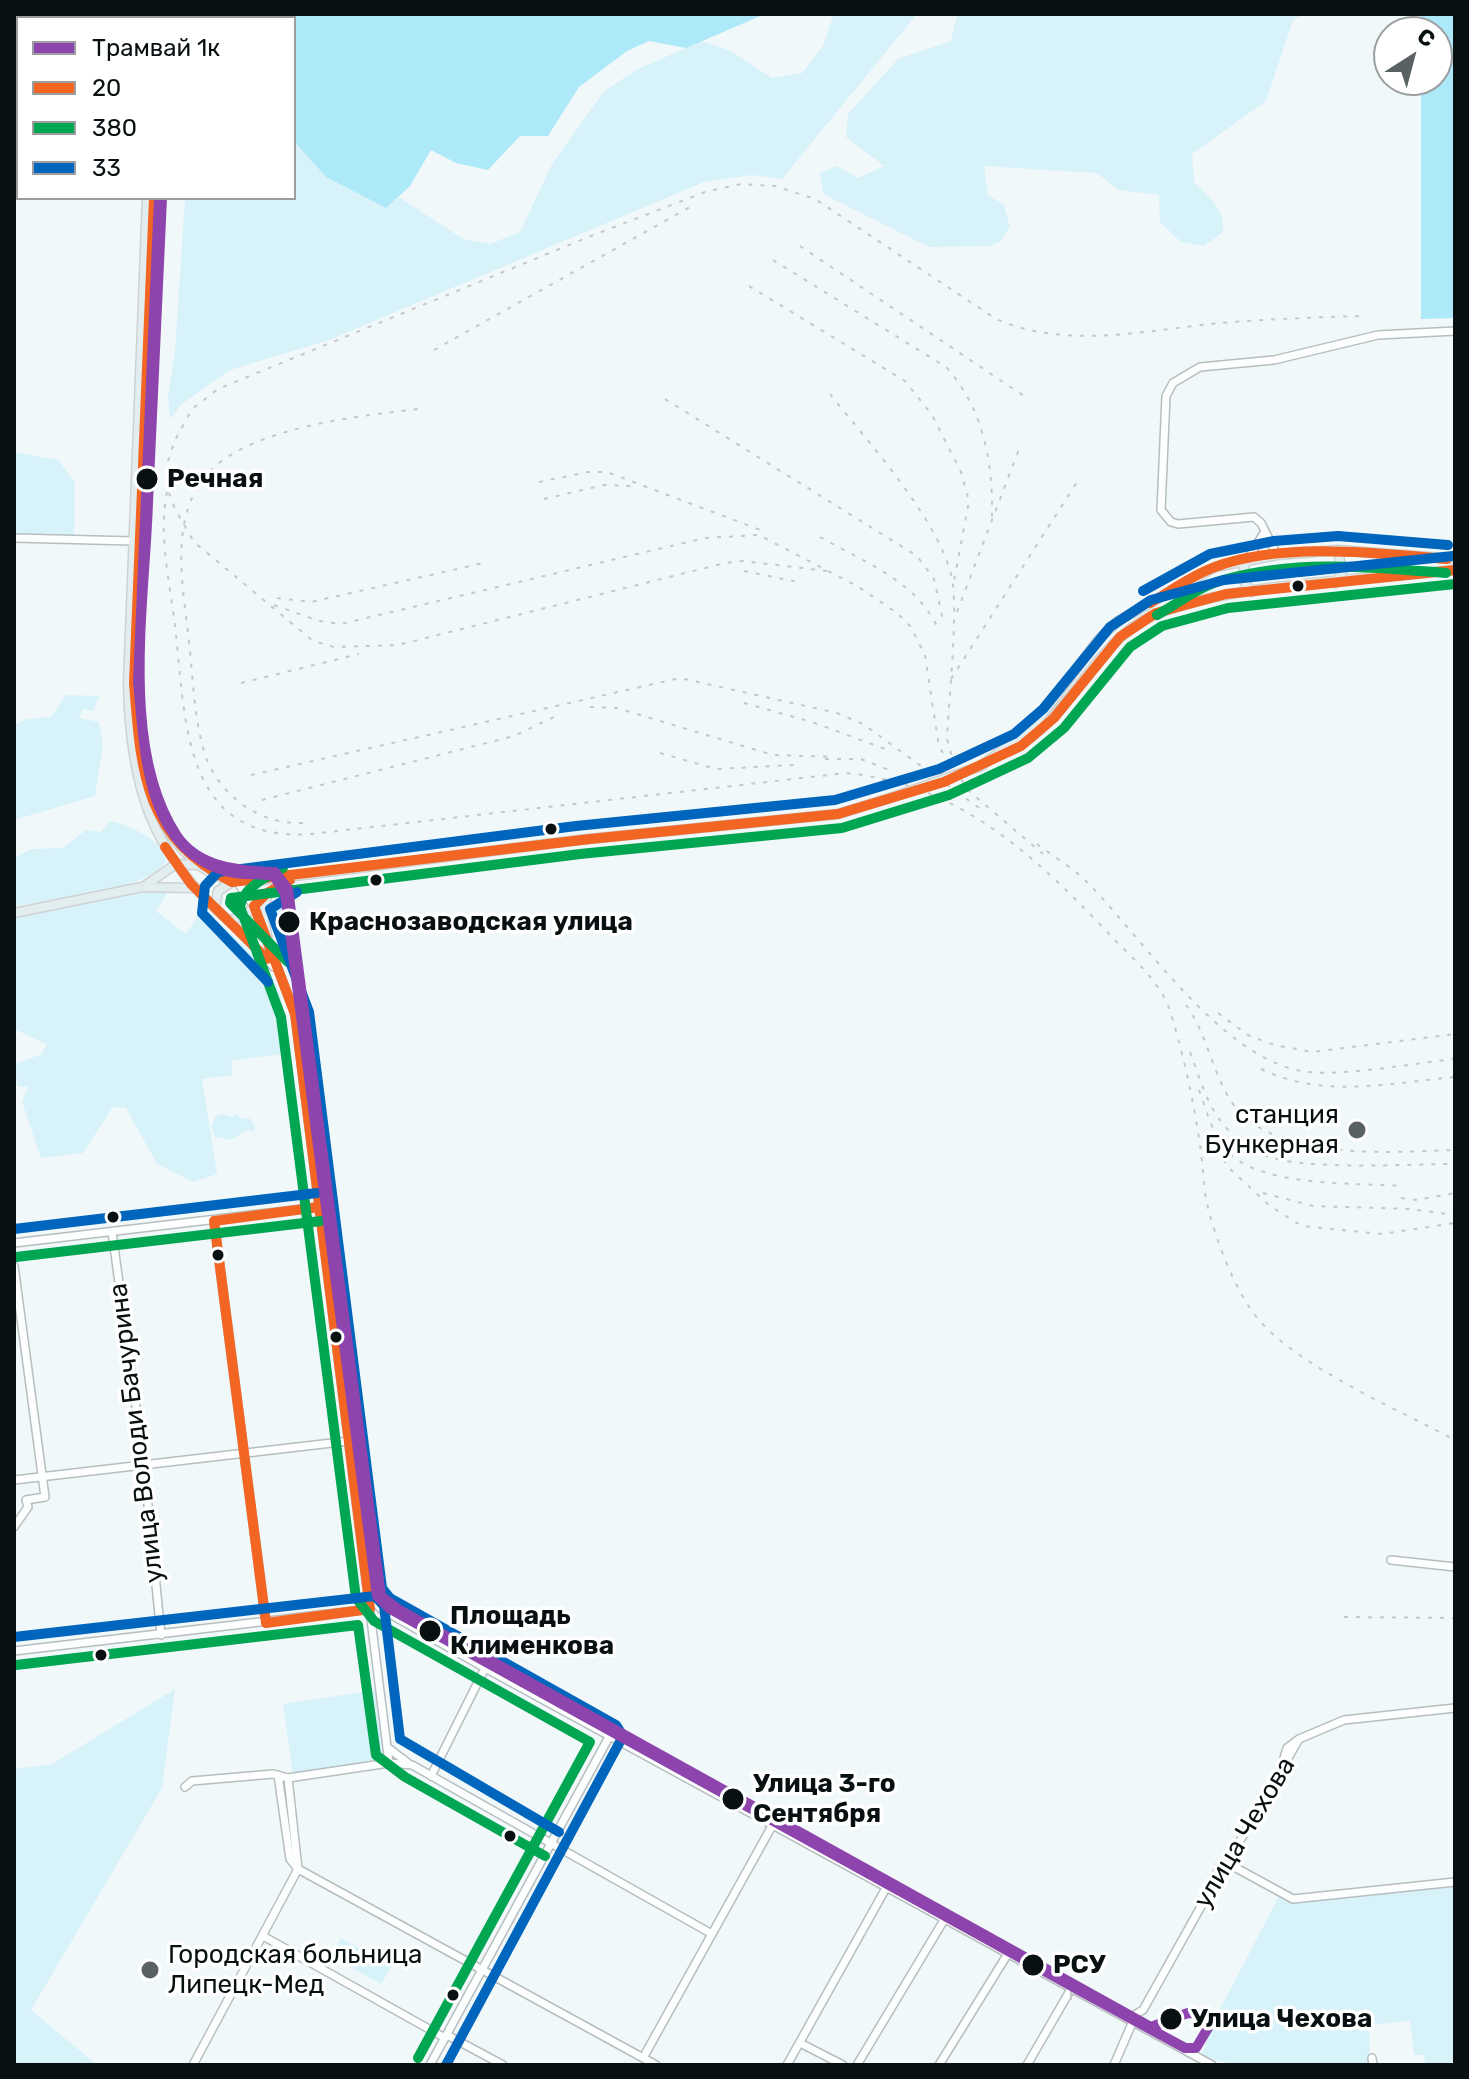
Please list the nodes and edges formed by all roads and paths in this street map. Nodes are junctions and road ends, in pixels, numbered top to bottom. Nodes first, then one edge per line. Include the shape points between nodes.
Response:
1 (147, 200) edge
2 (154, 200) edge
3 (1455, 331) edge
4 (1264, 533) junction
5 (14, 538) edge
6 (136, 541) junction
7 (1338, 550) junction
8 (1277, 555) junction
9 (1455, 559) edge
10 (1247, 560) junction
11 (1455, 570) edge
12 (1335, 583) junction
13 (1252, 592) junction
14 (981, 766) junction
15 (176, 864) junction
16 (200, 866) junction
17 (313, 872) junction
18 (235, 882) junction
19 (142, 887) junction
20 (195, 888) junction
21 (270, 890) junction
22 (254, 906) junction
23 (215, 908) junction
24 (14, 913) edge
25 (228, 920) junction
26 (269, 948) junction
27 (278, 972) junction
28 (319, 1207) junction
29 (214, 1221) junction
30 (112, 1232) junction
31 (14, 1243) edge
32 (14, 1266) edge
33 (349, 1441) junction
34 (244, 1453) junction
35 (144, 1465) junction
36 (43, 1477) junction
37 (14, 1480) edge
38 (14, 1527) edge
39 (1391, 1560) dead end
40 (1455, 1567) edge
41 (369, 1594) junction
42 (370, 1609) junction
43 (381, 1609) junction
44 (371, 1619) junction
45 (266, 1623) junction
46 (161, 1635) junction
47 (14, 1651) edge
48 (485, 1668) junction
49 (1455, 1708) edge
50 (609, 1737) junction
51 (387, 1747) junction
52 (389, 1763) junction
53 (412, 1765) junction
54 (278, 1775) junction
55 (431, 1776) junction
56 (288, 1778) junction
57 (185, 1787) dead end
58 (290, 1802) junction
59 (281, 1803) junction
60 (772, 1826) junction
61 (291, 1844) junction
62 (552, 1844) junction
63 (1227, 1863) junction
64 (298, 1869) junction
65 (1455, 1882) edge
66 (886, 1888) junction
67 (944, 1920) junction
68 (712, 1934) junction
69 (263, 1936) junction
70 (1007, 1955) junction
71 (483, 1969) junction
72 (1071, 1989) junction
73 (1134, 2023) junction
74 (446, 2036) junction
75 (800, 2043) junction
76 (645, 2061) edge
77 (789, 2064) edge
78 (193, 2065) edge
79 (430, 2065) edge
80 (503, 2065) edge
81 (656, 2065) edge
82 (843, 2065) edge
83 (857, 2065) edge
84 (939, 2065) edge
85 (1027, 2065) edge
86 (1114, 2065) edge
87 (1212, 2065) edge

1 - 6 main road
2 - 6 main road
3 - 4 street via 1378,335 1274,360 1200,367 1173,383 1166,396 1161,510 1178,524 1254,517
4 - 8 street
4 - 10 street
5 - 6 street
6 - 15 main road via 130,739 144,806
6 - 16 main road via 134,683 141,758 166,831
7 - 8 main road
7 - 9 main road
7 - 12 main road via 1342,573
8 - 10 main road
10 - 13 main road via 1242,571
10 - 14 main road via 1215,567 1118,621 1032,728
11 - 12 main road
12 - 13 main road
13 - 14 main road via 1196,600 1136,624 1115,641 1041,732
14 - 17 main road, bridge via 838,814
15 - 16 main road
15 - 19 main road
15 - 20 main road
16 - 18 main road
17 - 18 main road
17 - 21 main road
18 - 22 street
18 - 23 main road via 218,891
19 - 20 main road
19 - 24 main road
20 - 23 main road
21 - 22 main road
21 - 26 main road via 263,910
22 - 25 main road via 241,918
22 - 26 street
23 - 25 main road
25 - 27 street
26 - 27 street
27 - 28 street via 295,1014
28 - 29 street
28 - 33 street
29 - 30 street
29 - 34 street
30 - 31 street
30 - 35 street, улица Володи Бачурина
32 - 36 street
33 - 34 street
33 - 41 street
34 - 35 street
34 - 45 street
35 - 36 street
35 - 46 street, улица Володи Бачурина
36 - 37 street
36 - 38 street via 45,1497 26,1500 28,1507
39 - 40 street
41 - 42 street
41 - 43 street
42 - 44 street
42 - 45 street
43 - 44 street
43 - 48 street
44 - 51 street
45 - 46 street
46 - 47 street
48 - 50 street
48 - 55 street
49 - 63 street, улица Чехова via 1344,1720 1299,1739
50 - 60 street
50 - 62 street
51 - 52 street
51 - 53 street
52 - 53 street
52 - 56 street
53 - 55 street
54 - 56 street
54 - 57 street via 192,1781
54 - 59 street
55 - 62 street
56 - 58 street
58 - 59 street
58 - 61 street
59 - 61 street
60 - 66 street
60 - 68 street
61 - 64 street via 290,1859
62 - 68 street
62 - 71 street
63 - 65 street via 1293,1899
63 - 73 street, улица Чехова
64 - 69 street
64 - 71 street
66 - 67 street
66 - 75 street
67 - 70 street
67 - 83 street
68 - 76 street
69 - 74 street
69 - 78 street
70 - 72 street
70 - 84 street
71 - 74 street
71 - 76 street
72 - 73 street
72 - 85 street
73 - 86 street, улица Чехова
73 - 87 street
74 - 79 street
74 - 80 street
75 - 77 street
75 - 82 street
76 - 81 street

